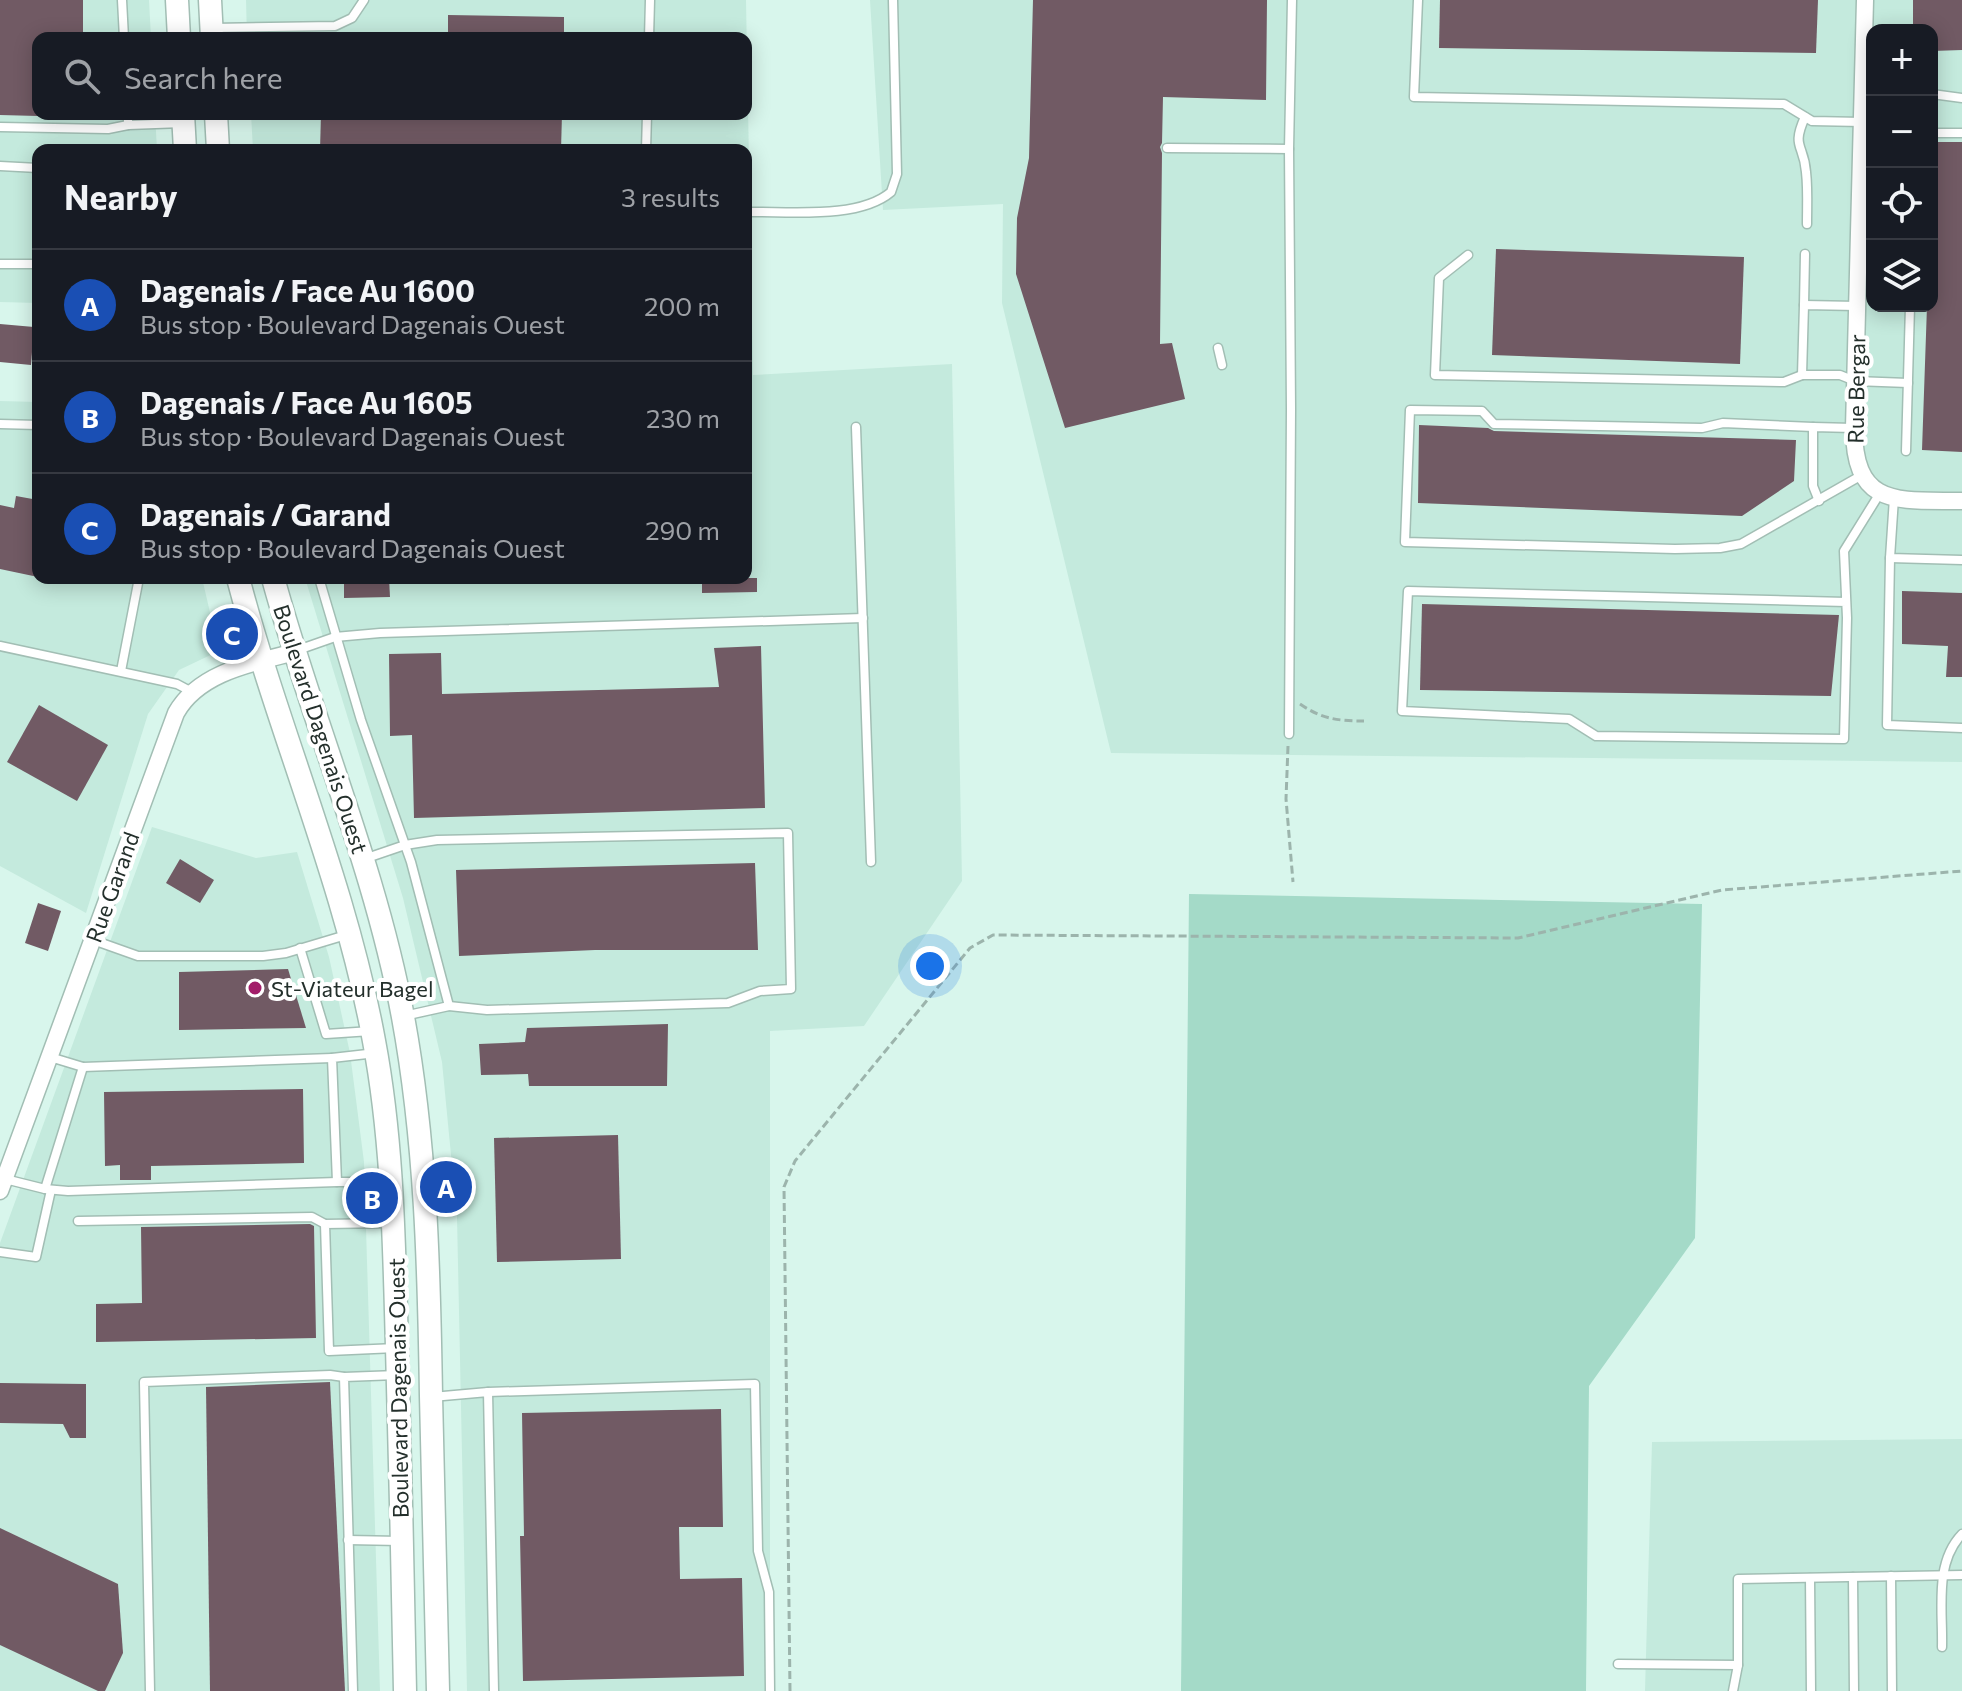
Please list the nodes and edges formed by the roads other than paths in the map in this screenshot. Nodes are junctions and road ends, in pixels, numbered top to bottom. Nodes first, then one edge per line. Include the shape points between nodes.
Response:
1 (122, 0) edge
2 (177, 0) edge
3 (210, 0) edge
4 (364, 0) edge
5 (650, 0) edge
6 (893, 0) edge
7 (1292, 0) edge
8 (1418, 0) edge
9 (1865, 0) edge
10 (124, 32) edge
11 (179, 32) edge
12 (212, 32) edge
13 (230, 32) edge
14 (649, 32) edge
15 (1866, 46) edge
16 (1938, 95) edge
17 (1867, 96) edge
18 (1962, 98) edge
19 (1805, 117) junction
20 (128, 120) edge
21 (175, 120) edge
22 (184, 120) edge
23 (216, 120) edge
24 (647, 120) edge
25 (128, 125) junction
26 (0, 127) edge
27 (1865, 129) edge
28 (1938, 133) edge
29 (1962, 133) edge
30 (185, 144) edge
31 (218, 144) edge
32 (646, 144) edge
33 (1167, 148) dead end
34 (1289, 149) junction
35 (0, 166) edge
36 (32, 168) edge
37 (752, 212) edge
38 (1807, 224) dead end
39 (1805, 254) dead end
40 (1468, 255) dead end
41 (0, 264) edge
42 (32, 264) edge
43 (1804, 305) junction
44 (1857, 306) junction
45 (1910, 312) edge
46 (1218, 348) dead end
47 (1222, 365) dead end
48 (1802, 375) junction
49 (1855, 381) junction
50 (1908, 383) junction
51 (0, 424) edge
52 (32, 425) edge
53 (856, 427) dead end
54 (1813, 427) junction
55 (1854, 428) junction
56 (1906, 451) dead end
57 (1862, 475) junction
58 (1887, 496) junction
59 (1819, 501) junction
60 (1962, 501) edge
61 (1890, 558) junction
62 (1962, 560) edge
63 (138, 584) edge
64 (240, 584) edge
65 (275, 584) edge
66 (321, 584) edge
67 (1846, 602) junction
68 (863, 618) junction
69 (335, 637) junction
70 (0, 646) edge
71 (295, 652) junction
72 (262, 661) junction
73 (121, 671) junction
74 (192, 692) junction
75 (1962, 728) edge
76 (1289, 734) road end
77 (405, 845) junction
78 (363, 859) junction
79 (871, 862) dead end
80 (351, 934) junction
81 (93, 940) junction
82 (300, 948) junction
83 (449, 1006) junction
84 (403, 1016) junction
85 (372, 1031) junction
86 (376, 1053) junction
87 (50, 1057) junction
88 (332, 1058) junction
89 (83, 1067) junction
90 (337, 1182) junction
91 (392, 1182) junction
92 (2, 1185) edge
93 (48, 1190) junction
94 (78, 1221) dead end
95 (394, 1222) junction
96 (325, 1224) junction
97 (0, 1252) edge
98 (397, 1348) junction
99 (398, 1375) junction
100 (344, 1377) junction
101 (488, 1392) junction
102 (431, 1397) junction
103 (1962, 1534) edge
104 (348, 1540) junction
105 (402, 1541) junction
106 (1943, 1574) junction
107 (1962, 1575) edge
108 (1891, 1576) junction
109 (1853, 1577) junction
110 (1810, 1578) junction
111 (1942, 1647) dead end
112 (1618, 1664) dead end
113 (1738, 1665) junction
114 (150, 1691) edge
115 (353, 1691) edge
116 (405, 1691) edge
117 (438, 1691) edge
118 (494, 1691) edge
119 (770, 1691) edge
120 (1733, 1691) edge
121 (1811, 1691) edge
122 (1854, 1691) edge
123 (1892, 1691) edge

1 - 10 lane
2 - 11 main road
3 - 12 main road
4 - 13 lane via 352,18 335,26
5 - 14 lane
6 - 37 lane via 897,174 891,192 868,205 846,209
7 - 34 lane
8 - 19 lane via 1414,97 1784,104
9 - 15 street, Rue Bergar
16 - 18 lane
17 - 27 street, Rue Bergar
19 - 27 lane
19 - 38 lane via 1797,144 1806,168
20 - 25 lane
21 - 25 lane
22 - 30 main road
23 - 31 main road
24 - 32 lane
25 - 26 lane
27 - 44 street, Rue Bergar
28 - 29 lane
33 - 34 lane
34 - 76 lane
35 - 36 lane
39 - 43 lane
40 - 48 lane via 1439,278 1435,375 1784,382
41 - 42 lane
43 - 44 lane
43 - 48 lane
44 - 49 street, Rue Bergar
45 - 50 lane
46 - 47 lane
48 - 49 lane via 1840,375
49 - 50 lane
49 - 55 street, Rue Bergar
50 - 56 lane
51 - 52 lane
53 - 68 lane
54 - 55 lane
54 - 59 lane via 1813,486
54 - 59 lane via 1494,424 1482,411 1410,410 1405,542 1720,548 1741,544
55 - 57 street, Rue Bergar via 1854,454
57 - 58 street, Rue Bergar
57 - 59 lane
58 - 60 street
58 - 61 lane
58 - 67 lane via 1844,551
61 - 62 lane
61 - 75 lane via 1887,725
63 - 73 lane
64 - 72 main road, Boulevard Dagenais Ouest
65 - 71 main road, Boulevard Dagenais Ouest
66 - 69 lane
67 - 67 lane via 1844,739 1596,736 1569,719 1402,711 1408,591
68 - 69 lane
68 - 79 lane
69 - 71 lane
69 - 77 lane
70 - 73 lane
71 - 72 street, Rue Garand
71 - 78 main road, Boulevard Dagenais Ouest
72 - 74 street, Rue Garand
72 - 80 main road, Boulevard Dagenais Ouest
73 - 74 lane
74 - 81 street, Rue Garand via 173,720
77 - 78 lane
77 - 83 lane
77 - 83 lane via 788,833 791,989 760,991 728,1003 487,1010
78 - 84 main road, Boulevard Dagenais Ouest
80 - 82 lane
80 - 85 main road, Boulevard Dagenais Ouest
81 - 82 lane via 138,956 263,956
81 - 87 street, Rue Garand
82 - 85 lane via 326,1034
83 - 84 lane
84 - 102 main road, Boulevard Dagenais Ouest via 423,1164
85 - 86 main road, Boulevard Dagenais Ouest
86 - 88 lane
86 - 91 main road, Boulevard Dagenais Ouest
87 - 89 lane
87 - 92 street, Rue Garand
88 - 89 lane
88 - 90 lane
89 - 93 lane
90 - 91 lane
90 - 93 lane
91 - 95 main road, Boulevard Dagenais Ouest
92 - 93 lane
93 - 97 lane via 36,1257
94 - 96 lane via 312,1217
95 - 96 lane
95 - 98 main road, Boulevard Dagenais Ouest
96 - 98 lane via 329,1351
98 - 99 main road, Boulevard Dagenais Ouest
99 - 100 lane
99 - 105 main road, Boulevard Dagenais Ouest
100 - 104 lane
100 - 114 lane via 144,1382
101 - 102 lane
101 - 118 lane
101 - 119 lane via 755,1384 758,1551 769,1592
102 - 117 main road, Boulevard Dagenais Ouest
103 - 106 lane via 1948,1551
104 - 105 lane
104 - 115 lane
105 - 116 main road, Boulevard Dagenais Ouest
106 - 107 lane
106 - 108 lane
106 - 111 lane
108 - 109 lane
108 - 123 lane
109 - 110 lane
109 - 122 lane
110 - 113 lane via 1738,1579
110 - 121 lane
112 - 113 lane
113 - 120 lane

